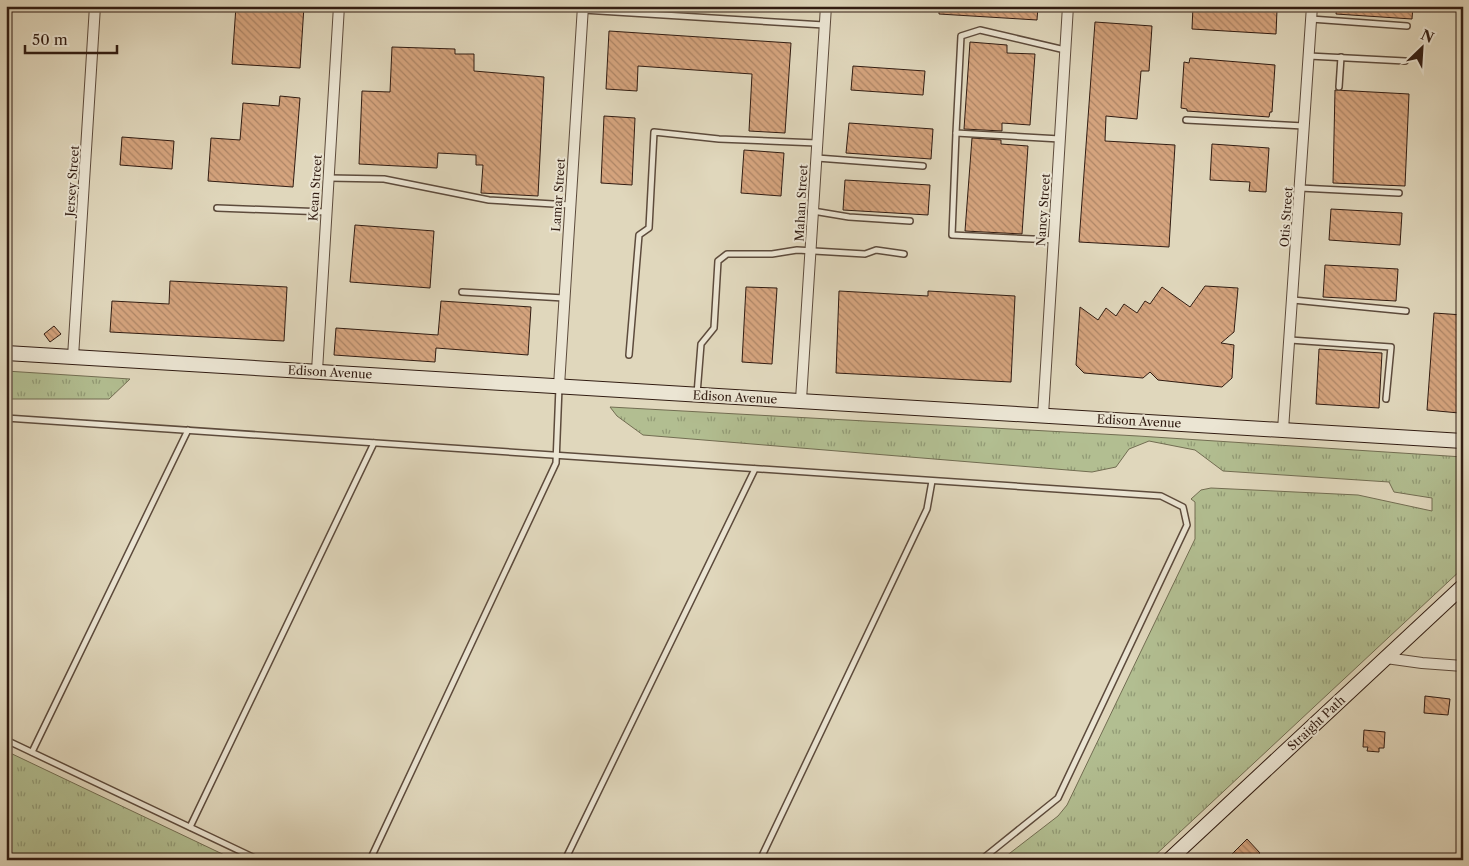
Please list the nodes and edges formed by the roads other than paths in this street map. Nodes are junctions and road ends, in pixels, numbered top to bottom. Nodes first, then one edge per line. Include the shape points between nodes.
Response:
1 (95, 6) edge
2 (339, 6) edge
3 (826, 6) edge
4 (1068, 6) edge
5 (1312, 6) edge
6 (583, 8) edge
7 (1311, 19) junction
8 (824, 25) junction
9 (1407, 26) dead end
10 (1065, 50) junction
11 (1308, 56) junction
12 (1340, 57) junction
13 (1406, 61) dead end
14 (1339, 87) dead end
15 (1186, 120) dead end
16 (1304, 126) junction
17 (956, 133) junction
18 (1060, 139) junction
19 (817, 143) junction
20 (816, 158) junction
21 (923, 166) dead end
22 (328, 178) junction
23 (1300, 188) junction
24 (1399, 193) dead end
25 (570, 205) junction
26 (218, 208) dead end
27 (813, 211) junction
28 (326, 212) junction
29 (910, 222) dead end
30 (1054, 240) junction
31 (811, 251) junction
32 (904, 254) dead end
33 (462, 292) dead end
34 (564, 298) junction
35 (1293, 300) junction
36 (1406, 311) dead end
37 (1290, 340) junction
38 (6, 353) edge
39 (629, 355) dead end
40 (73, 357) junction
41 (317, 371) junction
42 (559, 386) junction
43 (697, 395) junction
44 (1386, 399) dead end
45 (801, 400) junction
46 (1042, 415) junction
47 (6, 418) edge
48 (188, 430) junction
49 (1283, 430) junction
50 (1463, 441) edge
51 (374, 443) junction
52 (556, 456) junction
53 (755, 469) junction
54 (932, 481) junction
55 (1463, 586) edge
56 (1386, 658) junction
57 (1463, 666) edge
58 (6, 740) edge
59 (32, 752) junction
60 (190, 827) junction
61 (259, 860) edge
62 (370, 860) edge
63 (565, 860) edge
64 (760, 860) edge
65 (981, 860) edge
66 (1169, 860) edge

1 - 40 street, Jersey Street
2 - 22 street, Kean Street
3 - 8 street, Mahan Street
4 - 10 street, Nancy Street
5 - 7 street, Otis Street
6 - 8 lane
6 - 25 street, Lamar Street
7 - 9 lane
7 - 11 street, Otis Street
8 - 19 street, Mahan Street
10 - 17 lane via 980,30 961,36
10 - 18 street, Nancy Street
11 - 12 lane
11 - 16 street, Otis Street
12 - 13 lane
12 - 14 lane
15 - 16 lane
16 - 23 street, Otis Street
17 - 18 lane
17 - 30 lane via 952,235
18 - 30 street, Nancy Street
19 - 20 street, Mahan Street
19 - 39 lane via 719,139 654,132 649,228 639,235
20 - 21 lane
20 - 27 street, Mahan Street
22 - 25 lane via 384,179 489,200
22 - 28 street, Kean Street
23 - 24 lane
23 - 35 street, Otis Street
25 - 34 street, Lamar Street
26 - 28 lane
27 - 29 lane
27 - 31 street, Mahan Street
28 - 41 street, Kean Street
30 - 46 street, Nancy Street
31 - 32 lane via 865,254 876,250
31 - 43 lane via 727,254 718,261 714,328 701,344
31 - 45 street, Mahan Street
33 - 34 lane
34 - 42 street, Lamar Street
35 - 36 lane
35 - 37 street, Otis Street
37 - 44 lane via 1391,347
37 - 49 street, Otis Street
38 - 40 street, Edison Avenue
40 - 41 street, Edison Avenue
41 - 42 street, Edison Avenue
42 - 43 street, Edison Avenue
42 - 52 lane
43 - 45 street, Edison Avenue
45 - 46 street, Edison Avenue
46 - 49 street, Edison Avenue
47 - 48 lane
48 - 51 lane
48 - 59 lane
49 - 50 street, Edison Avenue
51 - 52 lane
51 - 60 lane
52 - 53 lane
52 - 62 lane via 556,463
53 - 54 lane
53 - 63 lane
54 - 64 lane via 927,509
54 - 65 lane via 1161,496 1183,507 1187,525 1058,798
55 - 56 street, Straight Path
56 - 57 street
56 - 66 street, Straight Path
58 - 59 lane
59 - 60 lane
60 - 61 lane

